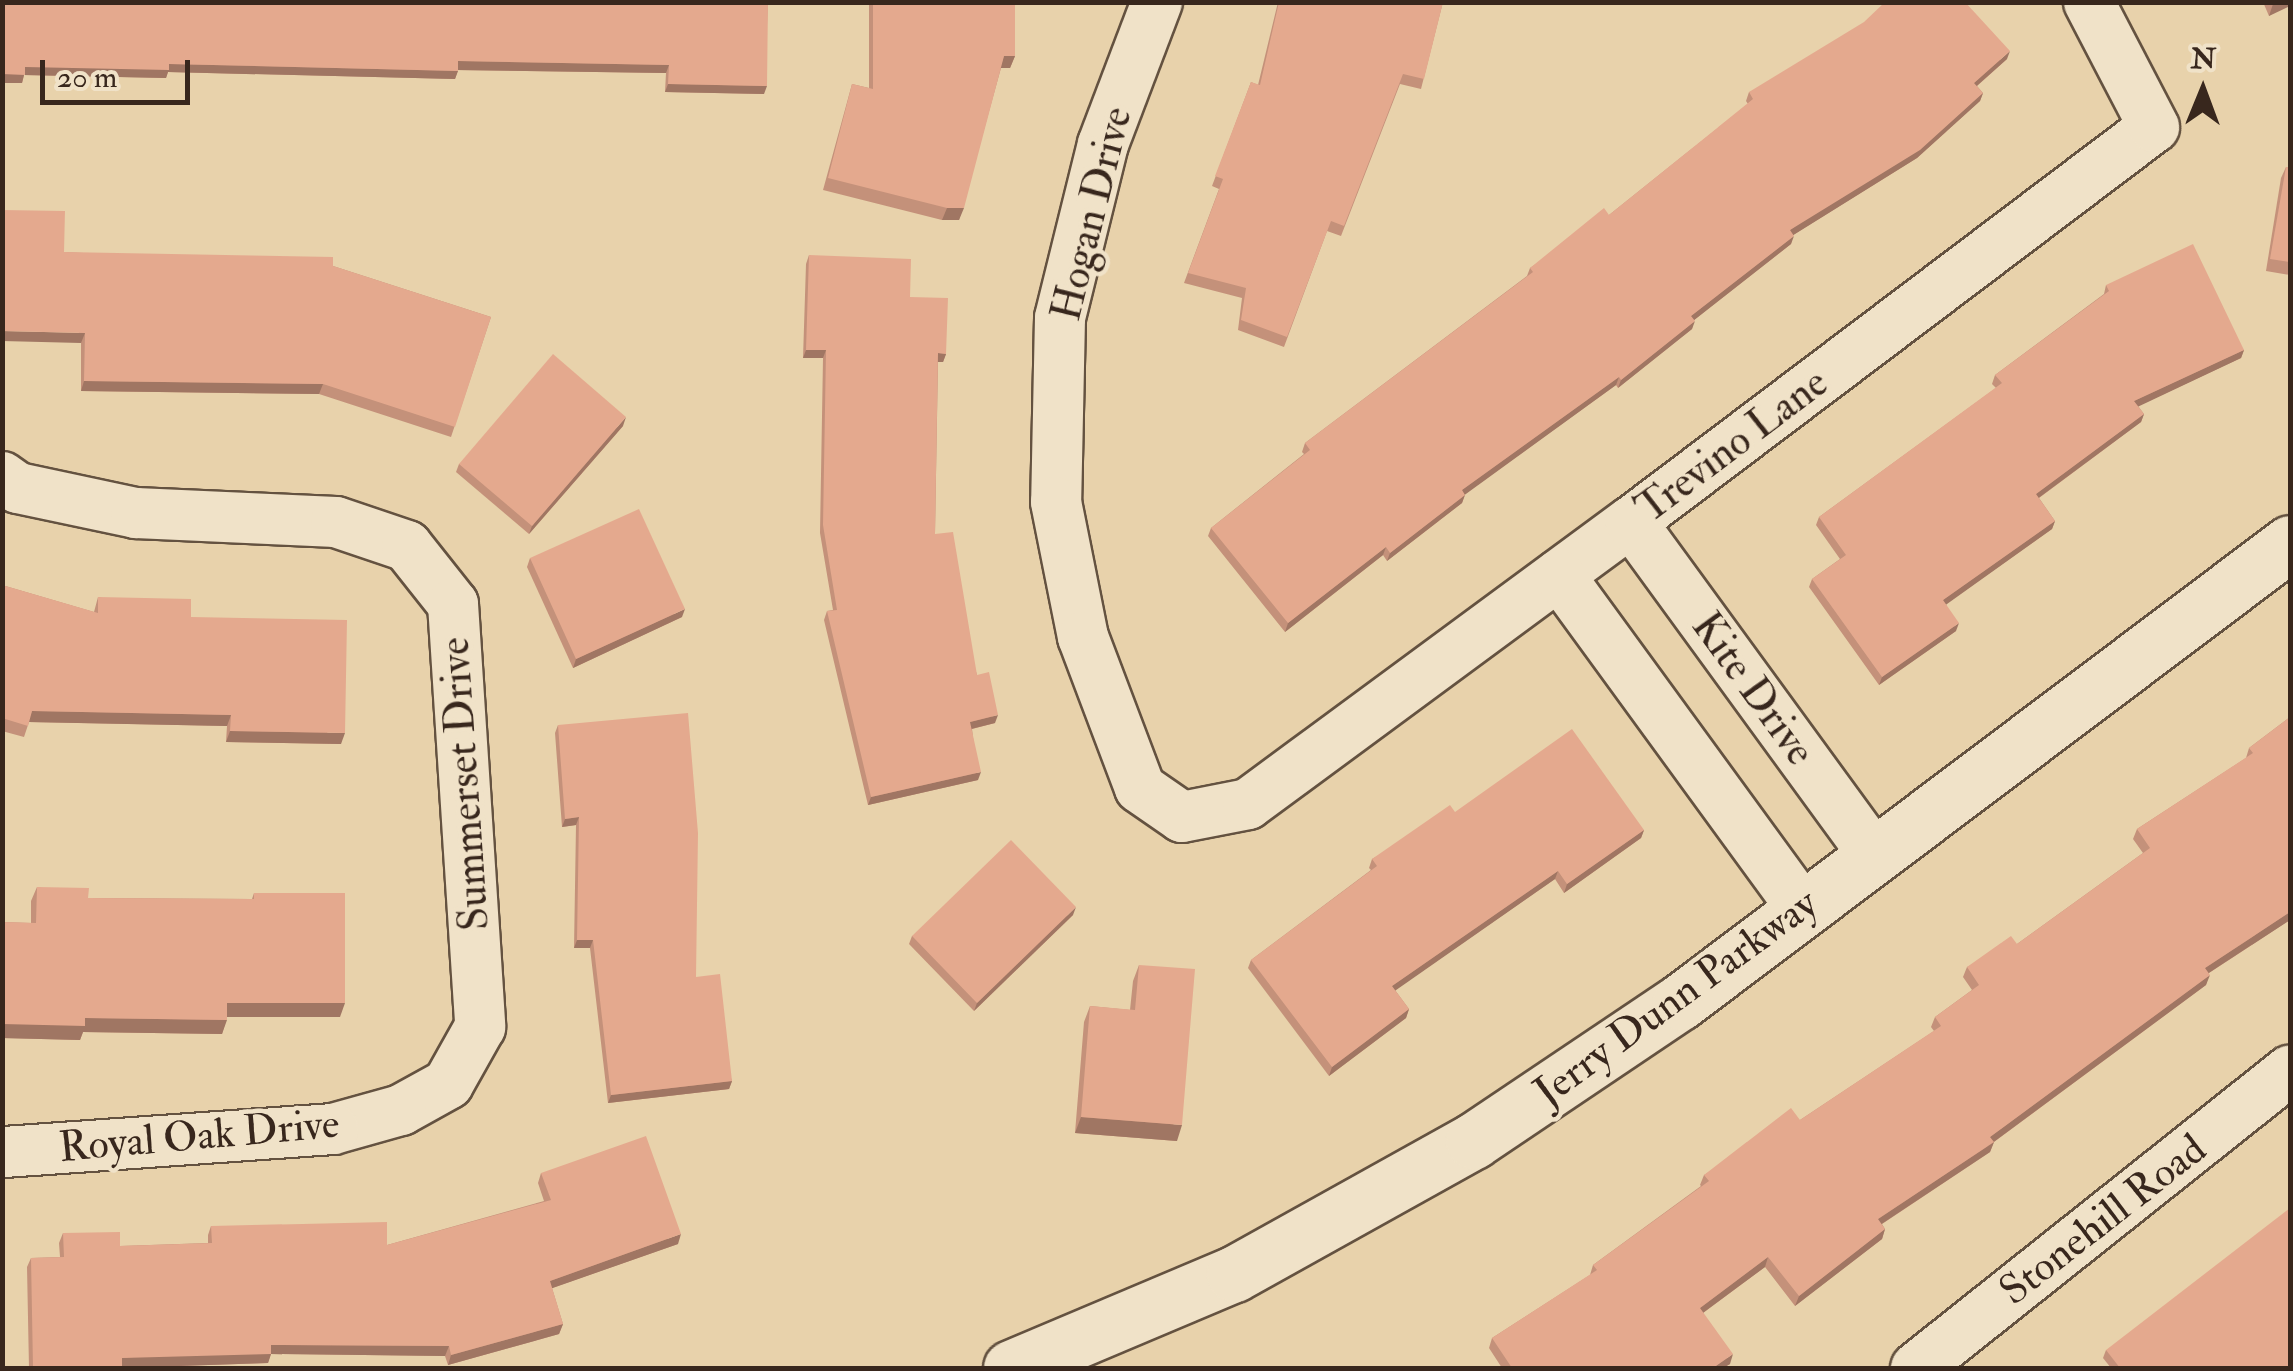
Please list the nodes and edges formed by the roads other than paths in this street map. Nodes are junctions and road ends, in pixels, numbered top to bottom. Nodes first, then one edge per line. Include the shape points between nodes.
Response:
1 (1157, 2) edge
2 (2089, 2) edge
3 (2, 477) edge
4 (1631, 522) junction
5 (2290, 544) edge
6 (1559, 574) junction
7 (1182, 817) joint
8 (1875, 856) junction
9 (1802, 908) junction
10 (2290, 1071) edge
11 (448, 1084) joint
12 (2, 1152) edge
13 (1011, 1368) edge
14 (1916, 1368) edge

1 - 7 street, Hogan Drive via 1103,144 1060,318 1056,502 1083,637 1140,788
2 - 4 street, Trevino Lane via 2154,127
3 - 11 street, Summerset Drive via 18,488 136,513 336,522 407,546 453,604 480,1026
4 - 6 street, Trevino Lane
4 - 8 street, Kite Drive
5 - 8 street, Jerry Dunn Parkway
6 - 7 street, Trevino Lane via 1248,804
6 - 9 street, Kite Drive
8 - 9 street, Jerry Dunn Parkway
9 - 13 street, Jerry Dunn Parkway via 1680,1002 1473,1142 1234,1274
10 - 14 street, Stonehill Road
11 - 12 street, Royal Oak Drive via 401,1110 333,1129

